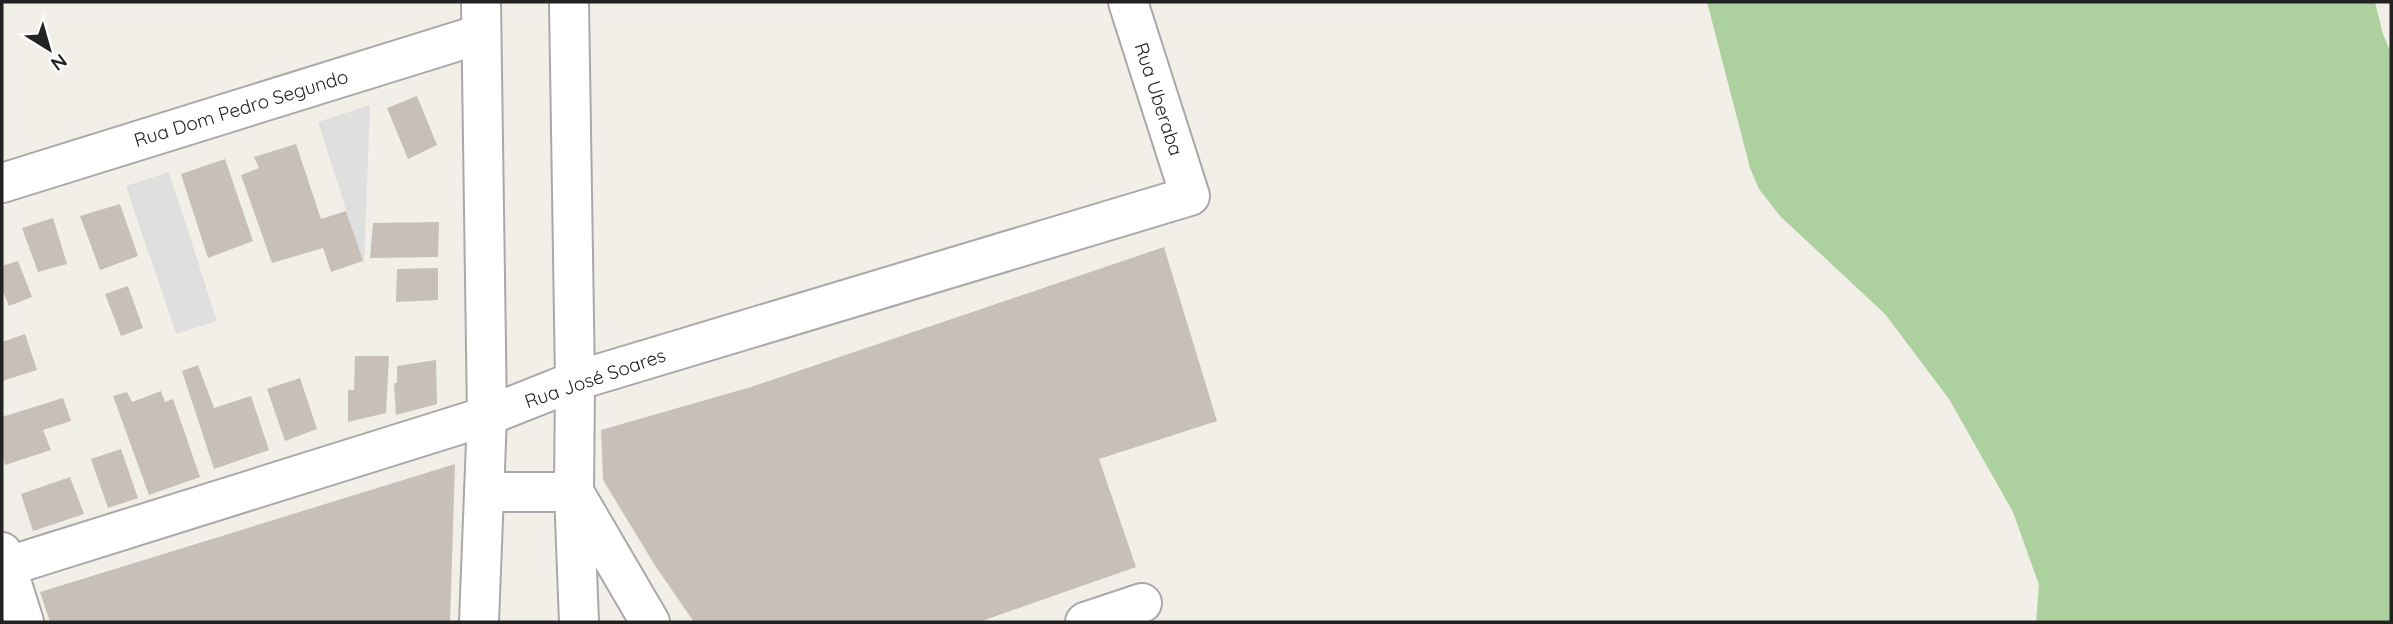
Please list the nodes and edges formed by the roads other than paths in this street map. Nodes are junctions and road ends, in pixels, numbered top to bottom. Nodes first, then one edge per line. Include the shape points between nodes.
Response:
1 (569, 2) edge
2 (1128, 2) edge
3 (481, 18) edge
4 (2, 183) edge
5 (1190, 196) joint
6 (575, 381) junction
7 (487, 416) junction
8 (484, 492) junction
9 (574, 492) junction
10 (3, 562) edge
11 (1142, 603) dead end
12 (24, 622) edge
13 (479, 622) edge
14 (579, 622) edge
15 (650, 622) edge
16 (1086, 622) edge

1 - 6 street
2 - 5 street, Rua Uberaba
3 - 4 street, Rua Dom Pedro Segundo
3 - 7 street
5 - 6 street, Rua José Soares
6 - 7 street, Rua José Soares
6 - 9 street
7 - 8 street
7 - 10 street, Rua José Soares
8 - 9 street
8 - 13 street
9 - 14 street
9 - 15 street
10 - 12 street
11 - 16 street

